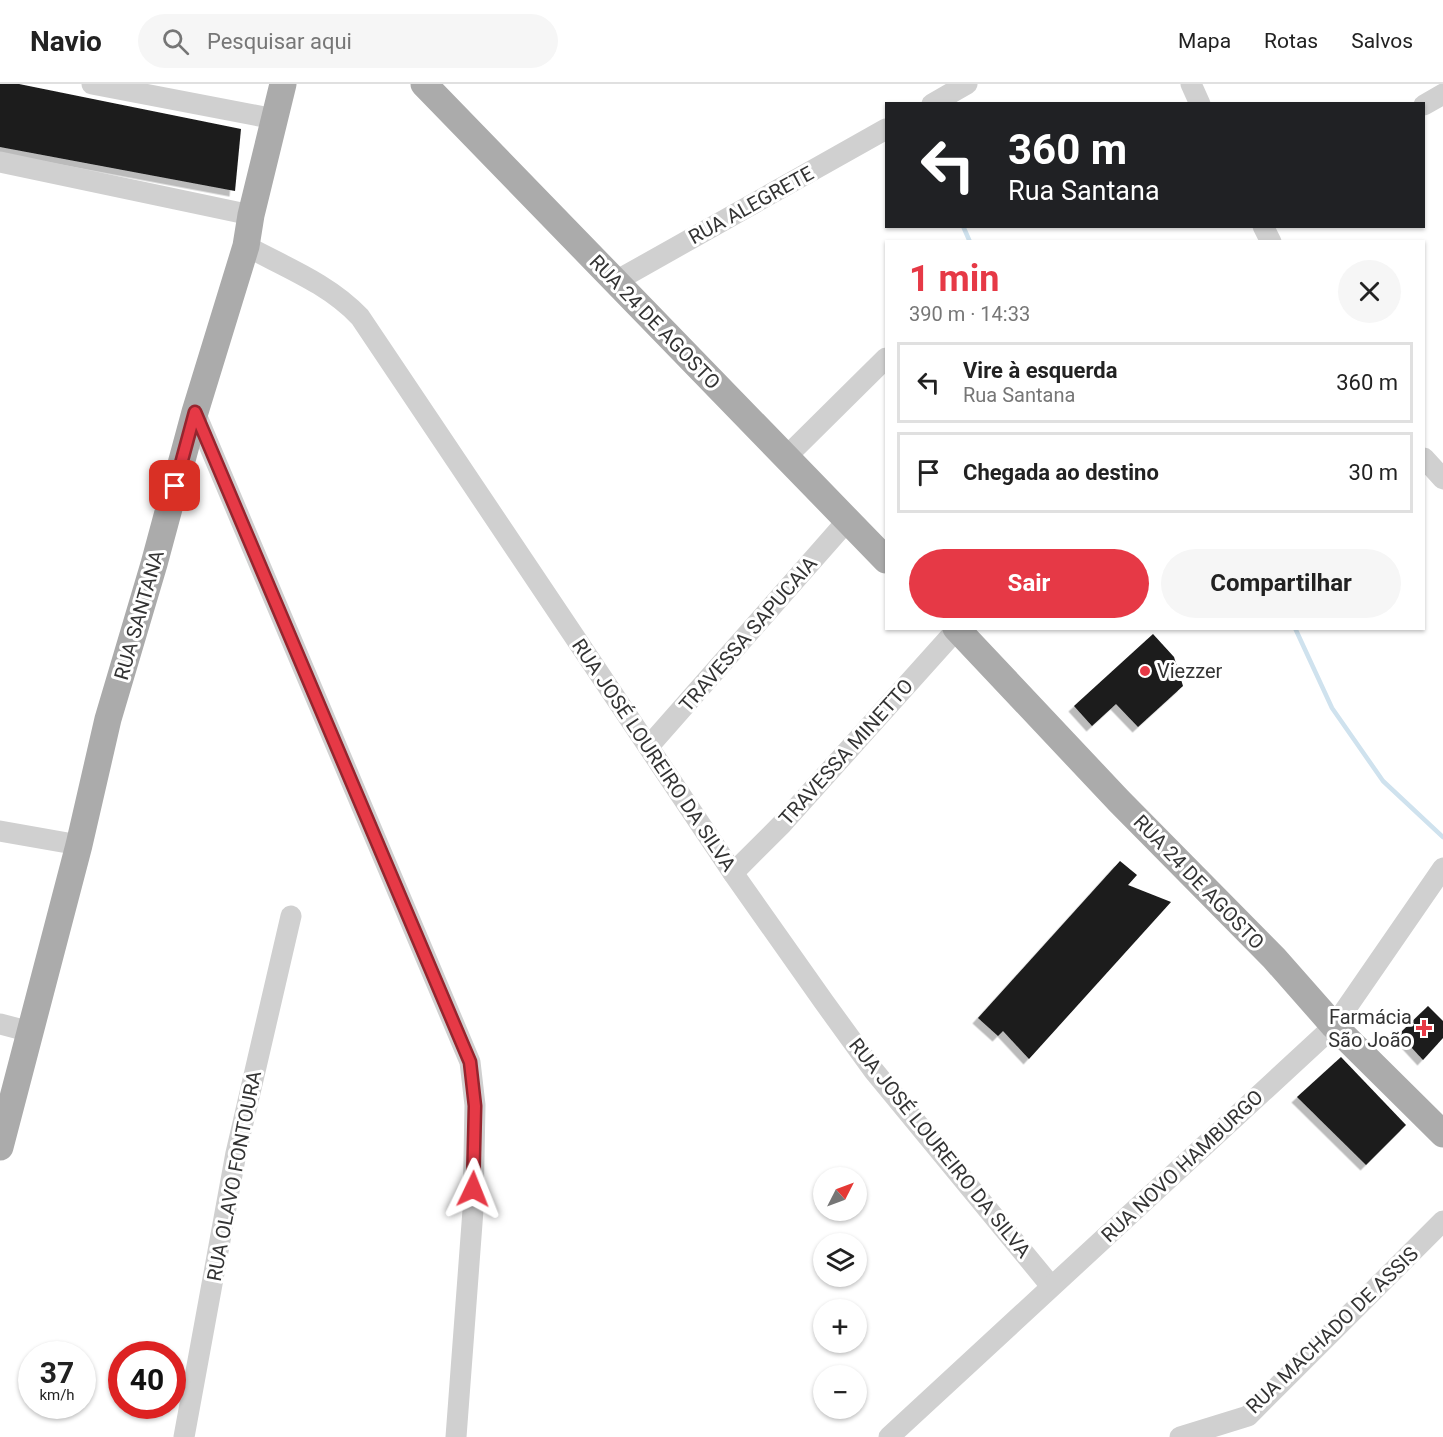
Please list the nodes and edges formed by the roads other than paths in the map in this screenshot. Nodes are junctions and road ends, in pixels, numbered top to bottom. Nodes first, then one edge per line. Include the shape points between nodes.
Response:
1 (92, 84) edge
2 (284, 84) edge
3 (424, 84) edge
4 (967, 84) edge
5 (1191, 84) edge
6 (1443, 94) edge
7 (936, 102) edge
8 (1199, 102) edge
9 (1425, 104) edge
10 (275, 119) junction
11 (885, 130) edge
12 (0, 162) edge
13 (251, 215) junction
14 (246, 246) junction
15 (616, 281) junction
16 (885, 359) edge
17 (195, 412) junction
18 (786, 457) junction
19 (1425, 459) edge
20 (1443, 479) edge
21 (847, 521) junction
22 (885, 559) edge
23 (956, 630) edge
24 (958, 630) edge
25 (649, 747) junction
26 (0, 831) edge
27 (79, 844) junction
28 (1443, 868) edge
29 (733, 873) junction
30 (1435, 899) edge
31 (291, 916) dead end
32 (0, 1024) edge
33 (1334, 1026) junction
34 (31, 1032) junction
35 (1443, 1134) edge
36 (0, 1148) edge
37 (1443, 1221) edge
38 (1052, 1286) junction
39 (184, 1437) edge
40 (456, 1437) edge
41 (889, 1437) edge
42 (1180, 1437) edge

1 - 10 street
2 - 10 main road, RUA SANTANA
3 - 15 main road, RUA 24 DE AGOSTO
4 - 7 street
5 - 8 street
6 - 9 street
10 - 13 main road, RUA SANTANA
11 - 15 street, RUA ALEGRETE
12 - 13 street
13 - 14 main road, RUA SANTANA
14 - 17 main road, RUA SANTANA
14 - 25 street, RUA JOSÉ LOUREIRO DA SILVA via 321,285 360,317
15 - 18 main road, RUA 24 DE AGOSTO
16 - 18 street
17 - 27 main road, RUA SANTANA via 108,719
17 - 40 street via 470,1062 475,1106 472,1210
18 - 21 main road, RUA 24 DE AGOSTO
19 - 20 street
21 - 22 main road, RUA 24 DE AGOSTO
21 - 25 street, TRAVESSA SAPUCAIA
23 - 29 street, TRAVESSA MINETTO
24 - 33 main road, RUA 24 DE AGOSTO via 1274,958
25 - 29 street, RUA JOSÉ LOUREIRO DA SILVA
26 - 27 street
27 - 34 main road, RUA SANTANA
28 - 30 street, RUA NOVO HAMBURGO
29 - 38 street, RUA JOSÉ LOUREIRO DA SILVA via 874,1071
30 - 33 street, RUA NOVO HAMBURGO
31 - 39 street, RUA OLAVO FONTOURA via 237,1152
32 - 34 street
33 - 35 main road, RUA 24 DE AGOSTO
33 - 38 street, RUA NOVO HAMBURGO
34 - 36 main road, RUA SANTANA
37 - 42 street, RUA MACHADO DE ASSIS via 1248,1416
38 - 41 street, RUA NOVO HAMBURGO

